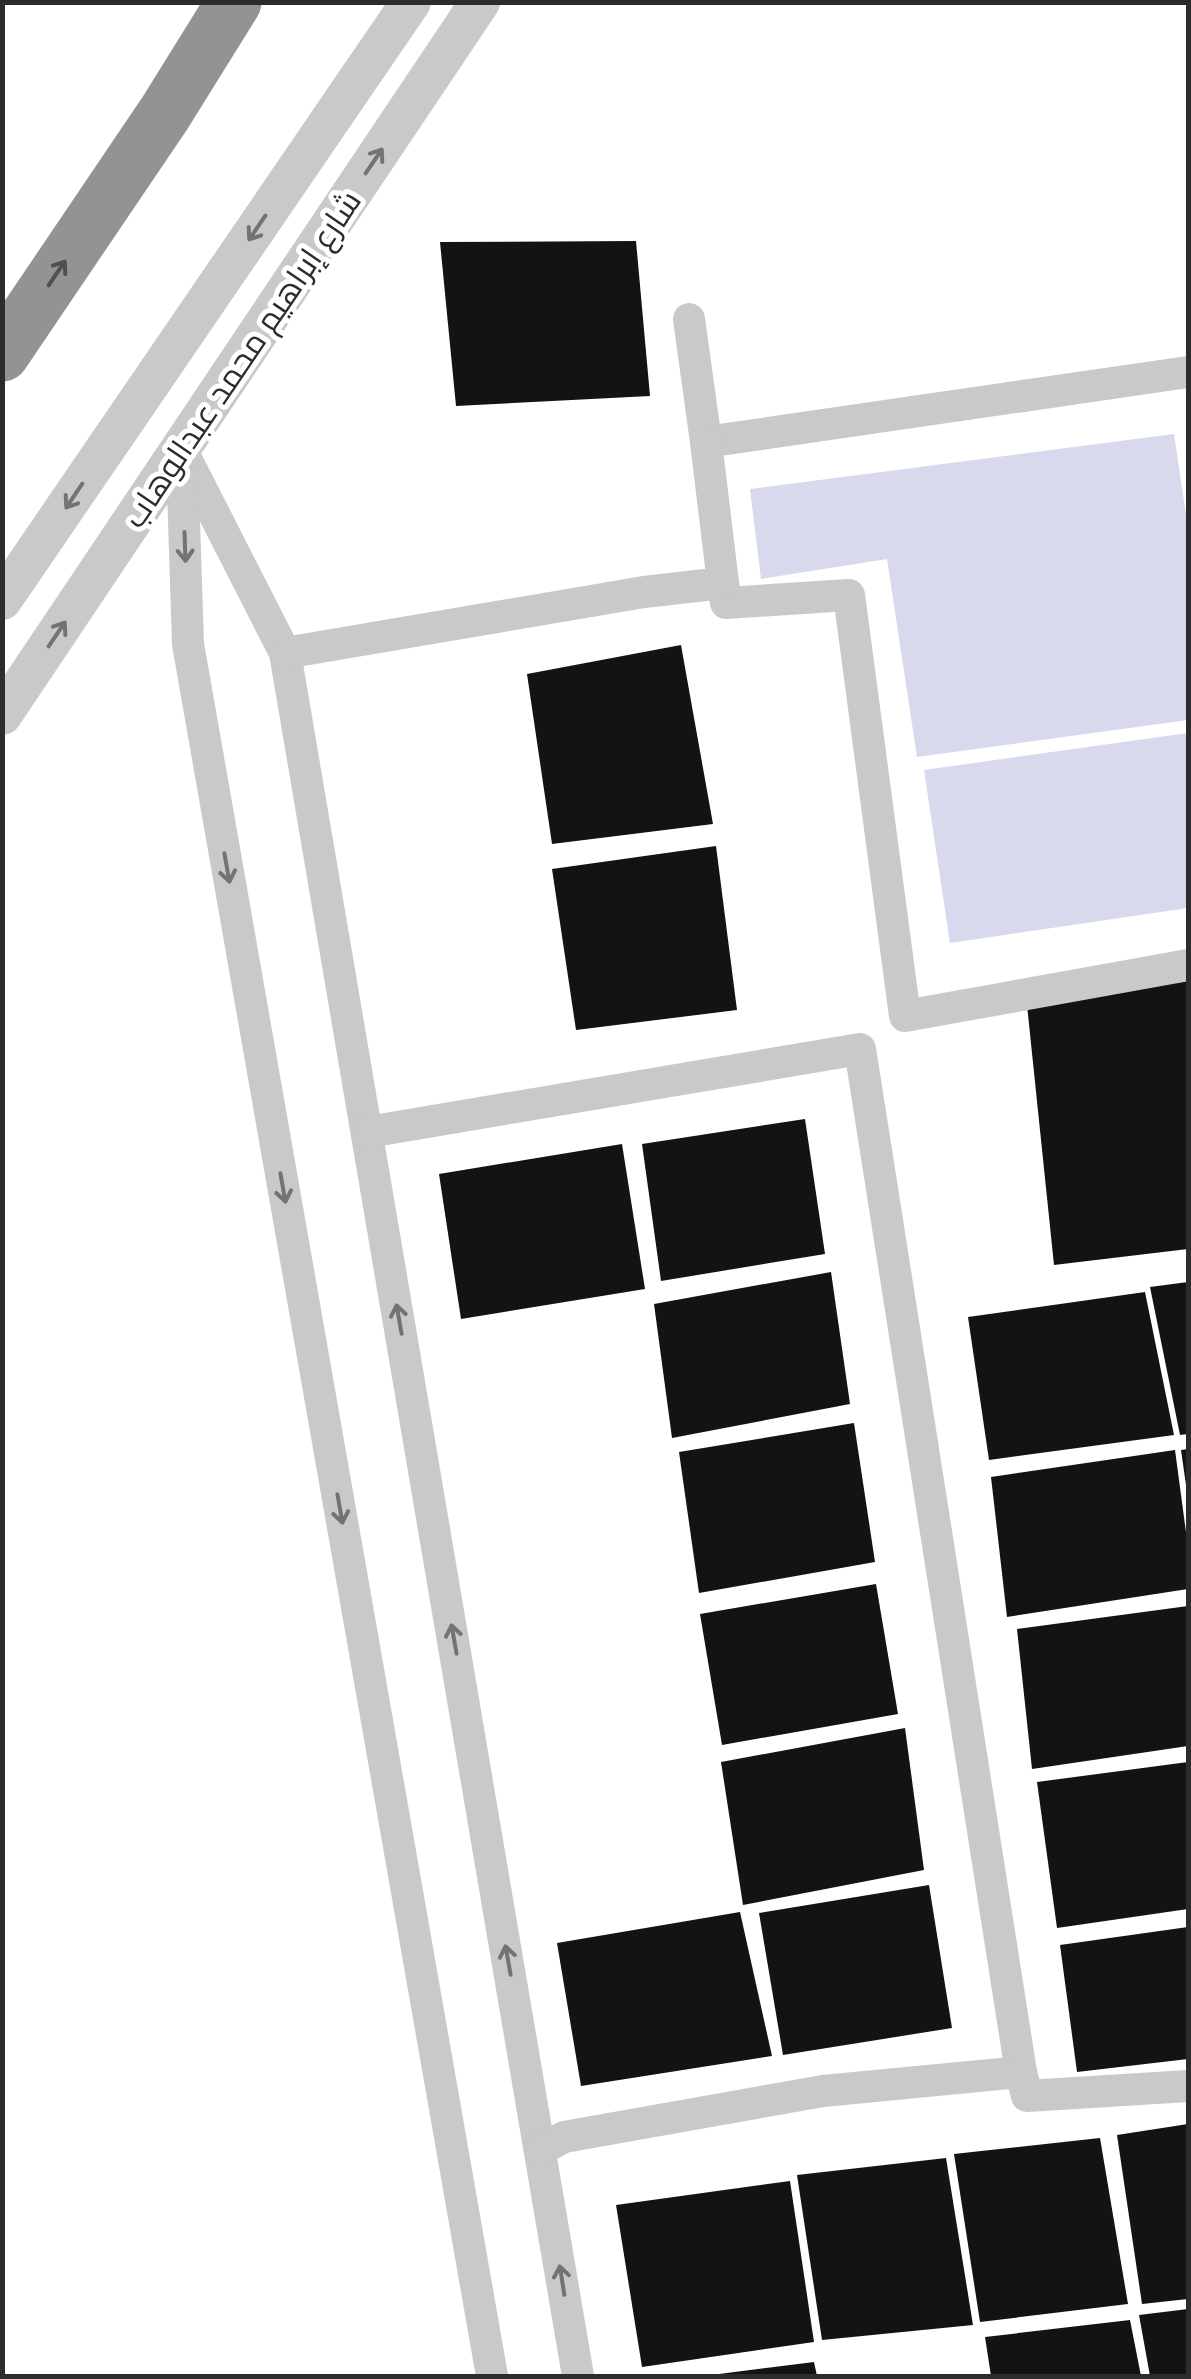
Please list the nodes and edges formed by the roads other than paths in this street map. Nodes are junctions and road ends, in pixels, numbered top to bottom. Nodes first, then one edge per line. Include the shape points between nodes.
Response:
1 (234, 2) edge
2 (411, 2) edge
3 (480, 2) edge
4 (689, 319) dead end
5 (2, 354) edge
6 (1188, 372) edge
7 (706, 442) junction
8 (182, 450) junction
9 (723, 583) junction
10 (2, 600) edge
11 (285, 653) junction
12 (2, 715) edge
13 (1188, 965) edge
14 (905, 1016) junction
15 (860, 1050) junction
16 (368, 1132) junction
17 (1021, 2072) junction
18 (1188, 2086) edge
19 (540, 2150) junction
20 (492, 2376) edge
21 (578, 2376) edge

5 -> 1 highway
2 -> 10 street
8 -> 3 street, شارع إبراهيم محمد عبدالوهاب
4 - 7 street
6 - 7 street
7 - 9 street
8 - 11 street
12 -> 8 street, شارع إبراهيم محمد عبدالوهاب
8 -> 20 street via 188,644
9 - 11 street
9 - 14 street via 726,603 849,595
11 - 16 street
13 - 14 street
14 - 15 street
15 - 16 street
15 - 17 street
19 -> 16 street
17 - 18 street via 1027,2096
17 - 19 street via 823,2091 564,2136
21 -> 19 street

